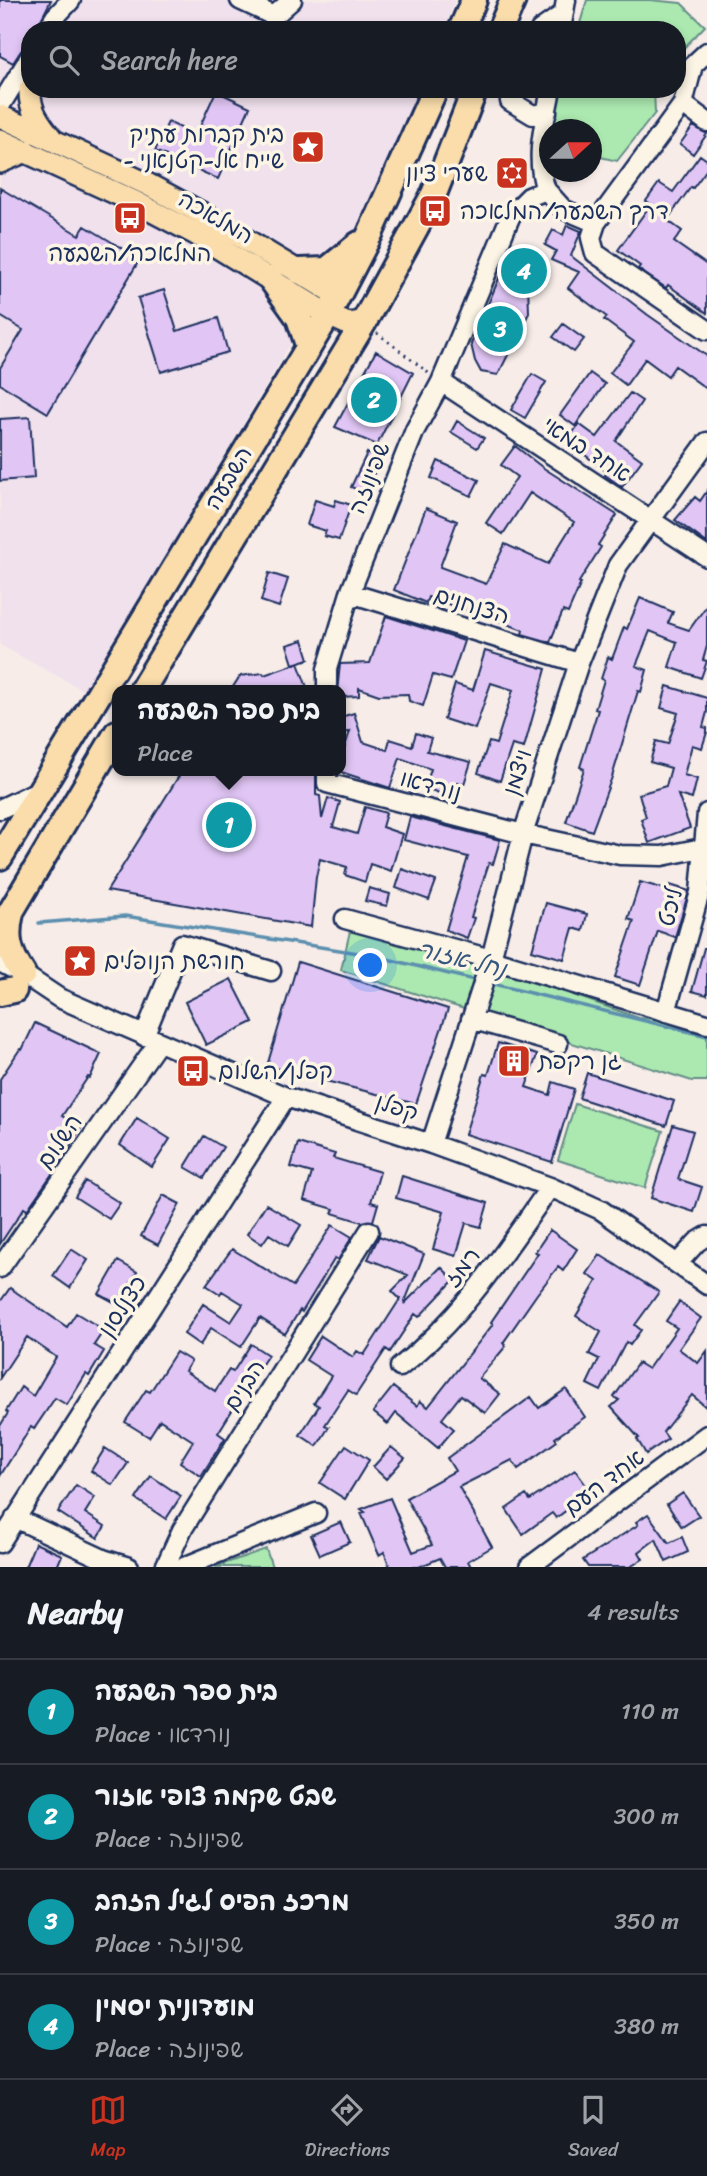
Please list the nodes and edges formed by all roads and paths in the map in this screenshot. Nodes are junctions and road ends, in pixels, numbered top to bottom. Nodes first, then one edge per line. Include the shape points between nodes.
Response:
1 (72, 0) edge
2 (240, 0) edge
3 (292, 0) edge
4 (474, 0) edge
5 (513, 0) edge
6 (53, 21) edge
7 (65, 21) edge
8 (465, 21) edge
9 (504, 21) edge
10 (707, 52) edge
11 (21, 79) edge
12 (686, 92) edge
13 (23, 98) edge
14 (30, 98) edge
15 (431, 98) edge
16 (471, 98) edge
17 (510, 98) edge
18 (549, 98) edge
19 (685, 98) edge
20 (683, 104) junction
21 (547, 112) junction
22 (707, 122) edge
23 (2, 124) edge
24 (53, 140) junction
25 (26, 151) junction
26 (0, 162) edge
27 (546, 190) junction
28 (596, 223) junction
29 (370, 234) junction
30 (299, 271) junction
31 (271, 279) junction
32 (349, 317) junction
33 (707, 330) edge
34 (308, 345) junction
35 (441, 382) junction
36 (707, 442) edge
37 (650, 519) junction
38 (707, 557) edge
39 (350, 593) junction
40 (579, 663) junction
41 (145, 685) edge
42 (327, 685) edge
43 (112, 741) edge
44 (327, 777) edge
45 (40, 790) junction
46 (0, 809) edge
47 (707, 813) edge
48 (523, 834) junction
49 (706, 847) edge
50 (0, 857) edge
51 (345, 919) dead end
52 (6, 921) edge
53 (0, 962) edge
54 (489, 964) junction
55 (271, 971) dead end
56 (9, 985) edge
57 (666, 1012) junction
58 (471, 1019) junction
59 (707, 1024) edge
60 (151, 1040) junction
61 (558, 1044) dead end
62 (286, 1097) junction
63 (431, 1144) junction
64 (550, 1187) junction
65 (369, 1231) dead end
66 (707, 1237) edge
67 (678, 1263) junction
68 (0, 1268) edge
69 (707, 1285) edge
70 (400, 1367) dead end
71 (707, 1435) edge
72 (316, 1513) dead end
73 (15, 1518) junction
74 (0, 1542) edge
75 (129, 1567) edge
76 (165, 1567) edge
77 (184, 1567) edge
78 (529, 1567) edge

1 - 6 street
1 - 7 street
2 - 3 street via 274,16
4 - 8 highway
5 - 9 highway
10 - 12 street via 693,65
11 - 23 street
13 - 23 street
14 - 24 main road
15 - 29 highway, השבעה
16 - 32 highway, השבעה via 434,194
17 - 21 street via 533,115
18 - 21 street
19 - 20 street
20 - 22 street
20 - 28 street
21 - 27 street via 540,153
23 - 24 main road, המלאכה
23 - 25 main road, המלאכה
24 - 30 main road, המלאכה via 158,190
25 - 26 main road
25 - 31 main road, המלאכה via 135,202
27 - 28 street via 563,209
27 - 35 street, שפינוזה via 529,197 511,215
28 - 33 street via 591,237 595,253
29 - 30 highway via 327,270
29 - 32 highway, השבעה
30 - 32 main road, המלאכה
31 - 32 main road, המלאכה
31 - 34 highway via 299,318
32 - 34 highway, השבעה
32 - 35 path
32 - 41 highway, השבעה via 290,419 252,506
34 - 45 highway, השבעה
35 - 37 street, אחד במאי
35 - 39 street, שפינוזה via 415,430
36 - 37 street, ויצמן
37 - 38 street, אחד במאי
37 - 40 street, ויצמן via 618,565
39 - 40 street, הצנחנים
39 - 42 street, שפינוזה via 327,669
40 - 48 street, ויצמן
43 - 52 highway
44 - 48 street, נורדאו
45 - 46 street
45 - 50 highway, השבעה
47 - 49 street, ליכט
48 - 49 street, נורדאו via 620,855 662,856
48 - 54 street, ויצמן
49 - 57 street, ליכט via 700,892
51 - 54 street
52 - 56 highway
53 - 56 street, קפלן
54 - 57 street
54 - 58 street, ויצמן
55 - 60 street, השלום via 182,944
56 - 60 street, קפלן via 59,998
57 - 59 street
58 - 61 street
58 - 63 street, ויצמן
60 - 62 street, קפלן
60 - 68 street, השלום
62 - 63 street, קפלן
62 - 73 street, כצנלסון
63 - 64 street, קפלן
64 - 67 street, קפלן via 601,1210
64 - 70 street, רמז via 481,1287
65 - 76 street, הבנים via 182,1530
66 - 67 street
67 - 69 street, קפלן
71 - 78 street, אחד העם
72 - 77 street
73 - 74 street, כצנלסון
73 - 75 street

